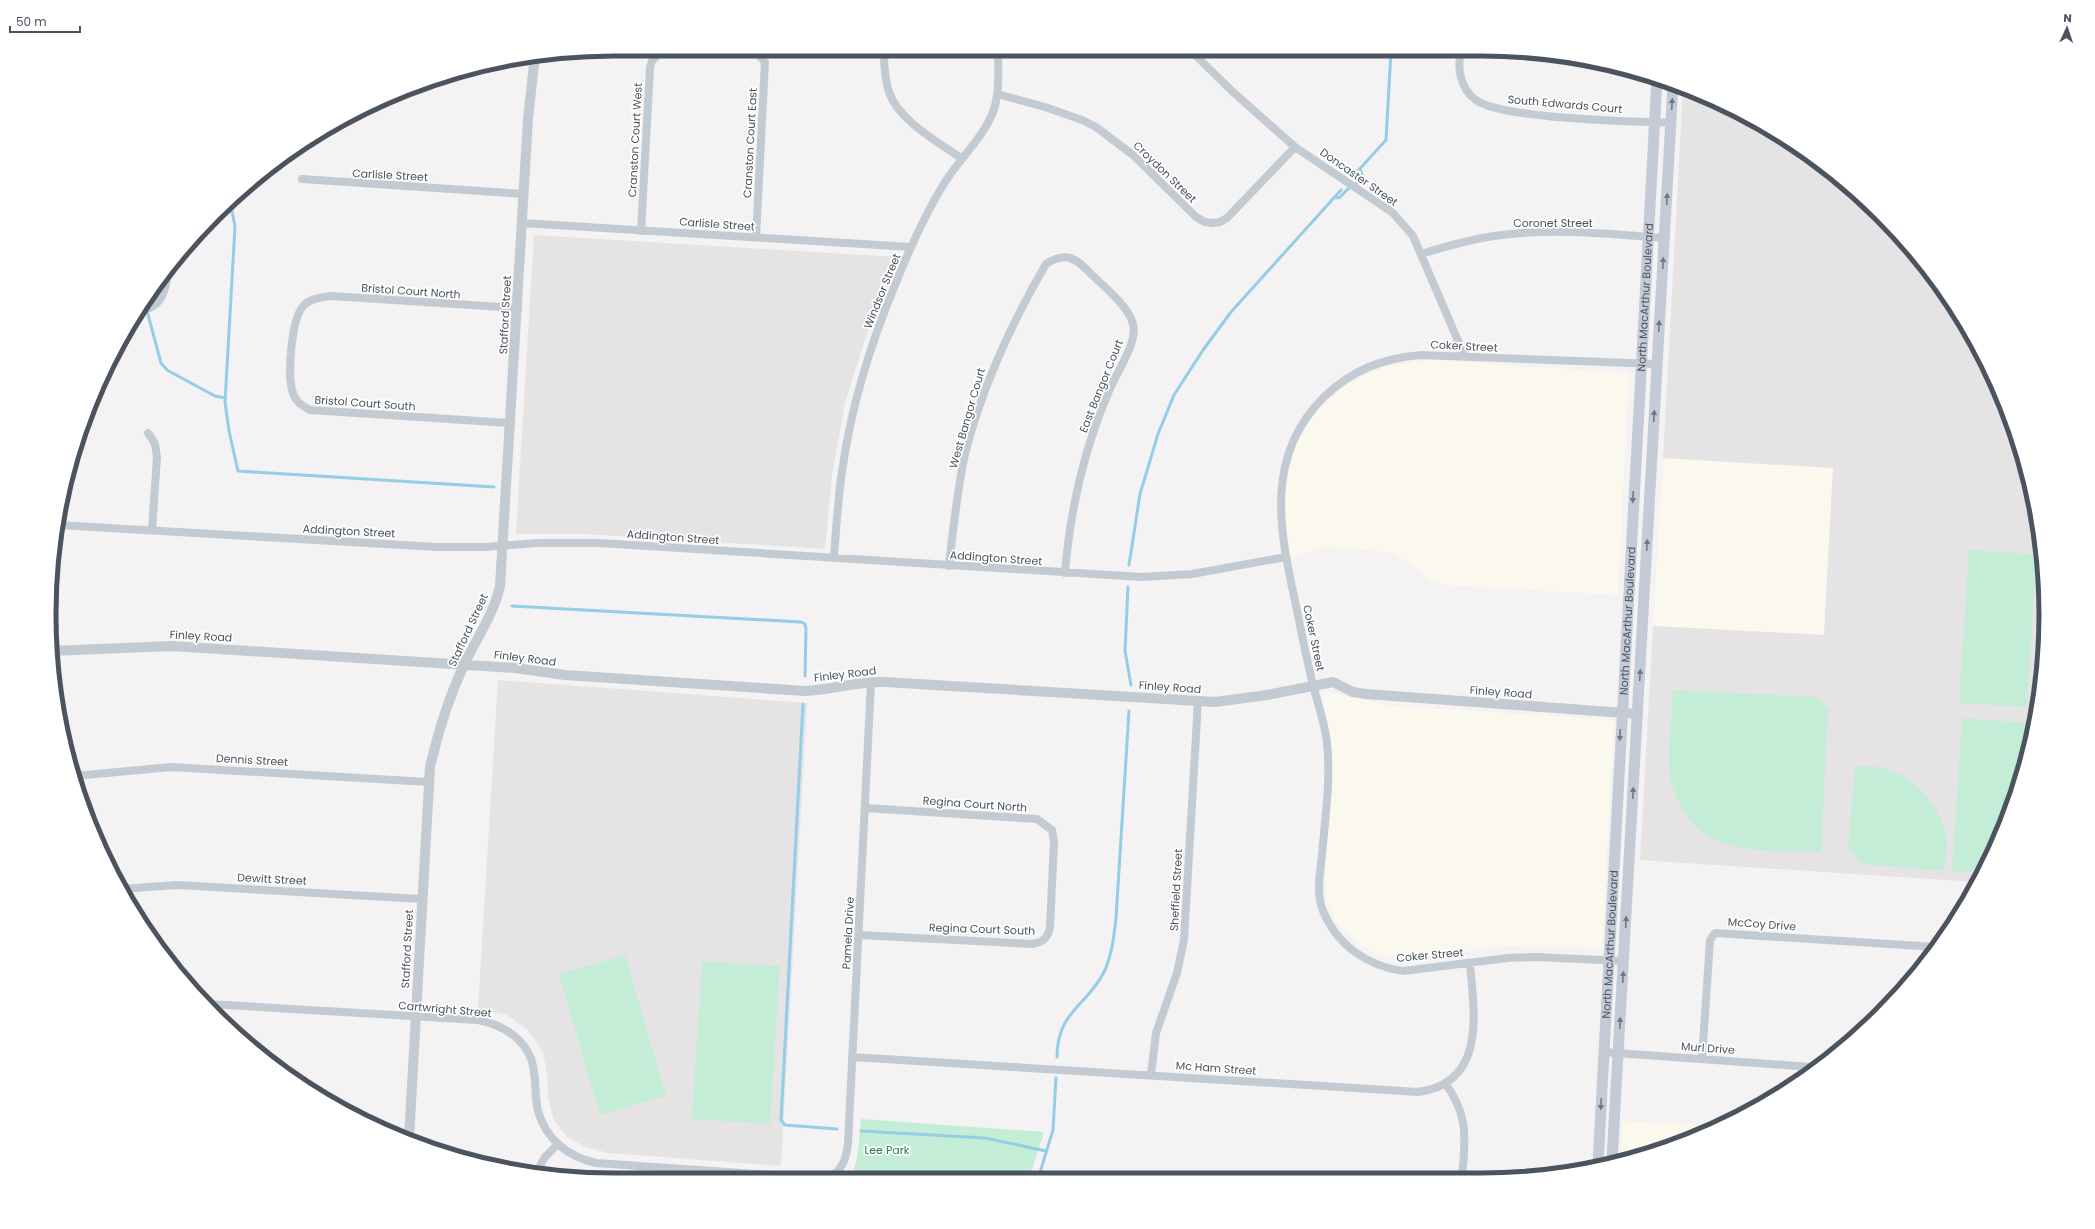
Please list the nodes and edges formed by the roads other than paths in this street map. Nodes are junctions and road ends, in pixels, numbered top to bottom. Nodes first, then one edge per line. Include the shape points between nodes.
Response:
1 (656, 56) edge
2 (760, 56) edge
3 (884, 56) edge
4 (998, 56) edge
5 (1196, 56) edge
6 (1460, 56) edge
7 (534, 62) edge
8 (1657, 85) edge
9 (1673, 91) edge
10 (997, 94) junction
11 (1654, 122) junction
12 (1671, 123) junction
13 (1295, 147) junction
14 (961, 158) junction
15 (302, 179) dead end
16 (524, 194) junction
17 (522, 223) junction
18 (641, 231) junction
19 (1648, 237) junction
20 (756, 238) junction
21 (1664, 238) junction
22 (911, 247) junction
23 (1421, 254) junction
24 (1046, 264) joint
25 (166, 282) edge
26 (304, 304) joint
27 (147, 308) edge
28 (518, 308) junction
29 (1465, 357) junction
30 (1640, 364) junction
31 (1657, 364) junction
32 (511, 423) junction
33 (148, 433) dead end
34 (1636, 443) junction
35 (1653, 444) junction
36 (1632, 522) junction
37 (64, 524) edge
38 (1648, 524) junction
39 (152, 530) junction
40 (501, 545) junction
41 (1286, 557) junction
42 (834, 558) junction
43 (948, 566) junction
44 (1065, 573) junction
45 (57, 651) edge
46 (1625, 654) junction
47 (1641, 654) junction
48 (465, 664) junction
49 (871, 682) junction
50 (1313, 686) junction
51 (1198, 701) junction
52 (1622, 713) junction
53 (1638, 714) junction
54 (80, 776) edge
55 (428, 782) junction
56 (865, 808) junction
57 (1054, 858) joint
58 (128, 888) edge
59 (422, 899) junction
60 (859, 935) junction
61 (1929, 947) edge
62 (1608, 961) junction
63 (1624, 961) junction
64 (1470, 963) junction
65 (216, 1004) edge
66 (416, 1017) junction
67 (1603, 1052) junction
68 (1619, 1053) junction
69 (852, 1057) junction
70 (1702, 1059) junction
71 (1808, 1067) edge
72 (1151, 1075) junction
73 (1445, 1084) junction
74 (409, 1133) edge
75 (558, 1144) junction
76 (1612, 1157) edge
77 (1598, 1160) edge
78 (538, 1167) edge
79 (742, 1173) edge
80 (836, 1173) edge
81 (1462, 1173) edge

1 - 18 street, Cranston Court West via 650,68
2 - 20 street, Cranston Court East via 765,62
3 - 14 street via 884,73 896,107 908,120
4 - 10 street, Windsor Street
5 - 13 street, Doncaster Street
6 - 11 street, South Edwards Court via 1461,78 1467,90 1485,106 1535,114
7 - 16 street, Stafford Street
8 - 11 main road, North MacArthur Boulevard
12 -> 9 main road, North MacArthur Boulevard
10 - 13 street, Croydon Street via 1064,113 1096,127 1133,155 1180,203 1205,222 1220,222 1227,218
10 - 14 street, Windsor Street via 993,112 986,126
11 - 12 street, South Edwards Court
11 - 19 main road, North MacArthur Boulevard
21 -> 12 main road, North MacArthur Boulevard
13 - 23 street, Doncaster Street via 1393,213 1413,236
14 - 22 street, Windsor Street via 937,195
15 - 16 street, Carlisle Street
16 - 17 street, Stafford Street
17 - 18 street, Carlisle Street
17 - 28 street, Stafford Street
18 - 20 street, Carlisle Street
19 - 21 street, Coronet Street
19 - 23 street, Coronet Street via 1573,232 1514,233 1475,239
19 - 30 main road, North MacArthur Boulevard
20 - 22 street, Carlisle Street
31 -> 21 main road, North MacArthur Boulevard
22 - 42 street, Windsor Street via 876,336 853,410 842,466
23 - 29 street, Doncaster Street
24 - 43 street, West Bangor Court via 991,371 966,454
24 - 44 street, East Bangor Court via 1063,257 1078,260 1126,310 1133,324 1133,337 1109,392 1079,482 1068,532
25 - 27 street via 160,300
26 - 28 street, Bristol Court North via 330,296
26 - 32 street, Bristol Court South via 293,327 291,380 292,392 301,405 310,410
28 - 32 street, Stafford Street
29 - 30 street, Coker Street
29 - 41 street, Coker Street via 1421,355 1381,361 1355,372 1338,383 1315,406 1299,428 1283,468 1281,517
30 - 31 street, Coker Street
30 - 34 main road, North MacArthur Boulevard
35 -> 31 main road, North MacArthur Boulevard
32 - 40 street, Stafford Street
33 - 39 street via 155,444 157,458
34 - 35 main road
34 -> 36 main road, North MacArthur Boulevard
35 - 38 main road, North MacArthur Boulevard
36 - 38 main road
36 - 46 main road, North MacArthur Boulevard
37 - 39 street, Addington Street
47 -> 38 main road, North MacArthur Boulevard
39 - 40 street, Addington Street via 438,547
40 - 42 street, Addington Street via 539,542 584,543
40 - 48 street, Stafford Street via 501,576 497,597
41 - 44 street, Addington Street via 1161,577
41 - 50 street, Coker Street
42 - 43 street, Addington Street
43 - 44 street, Addington Street
45 - 48 street, Finley Road via 171,646
46 - 47 main road
46 - 52 main road, North MacArthur Boulevard
53 -> 47 main road, North MacArthur Boulevard
48 - 49 street, Finley Road via 566,675 805,691
48 - 55 street, Stafford Street via 440,730
49 - 51 street, Finley Road
49 - 56 street, Pamela Drive
50 - 51 street, Finley Road via 1232,701
50 - 52 street, Finley Road via 1333,682 1353,692 1366,694
50 - 64 street, Coker Street via 1325,725 1329,768 1320,884 1322,909 1331,926 1347,946 1364,959 1387,969 1403,971
51 - 72 street, Sheffield Street via 1184,940 1177,972 1156,1033
52 - 53 street, Finley Road
52 -> 62 main road, North MacArthur Boulevard
63 -> 53 main road, North MacArthur Boulevard
54 - 55 street, Dennis Street via 171,767
55 - 59 street, Stafford Street
56 - 57 street, Regina Court North via 1037,819 1052,830
56 - 60 street, Pamela Drive
57 - 60 street, Regina Court South via 1049,935 1041,942 1033,944
58 - 59 street, Dewitt Street via 176,885
59 - 66 street, Stafford Street
60 - 69 street, Pamela Drive
61 - 70 street, McCoy Drive via 1715,933 1710,940
62 - 63 street, Coker Street
62 - 64 street, Coker Street via 1536,957
62 - 67 main road, North MacArthur Boulevard
68 -> 63 main road, North MacArthur Boulevard
64 - 73 street, Mc Ham Street via 1474,1007 1468,1057 1459,1073
65 - 66 street, Cartwright Street
66 - 74 street, Stafford Street
66 - 75 street, Cartwright Street via 488,1022 518,1038 531,1057 538,1111
67 - 68 street, Murl Drive
67 -> 77 main road, North MacArthur Boulevard
68 - 70 street, Murl Drive
68 - 76 main road, North MacArthur Boulevard
69 - 72 street, Mc Ham Street
69 - 80 street, Pamela Drive via 847,1156
70 - 71 street, Murl Drive
72 - 73 street, Mc Ham Street via 1418,1092 1434,1090
73 - 81 street via 1455,1097 1464,1120
75 - 78 street
75 - 79 street, Cartwright Street via 574,1156 596,1163

